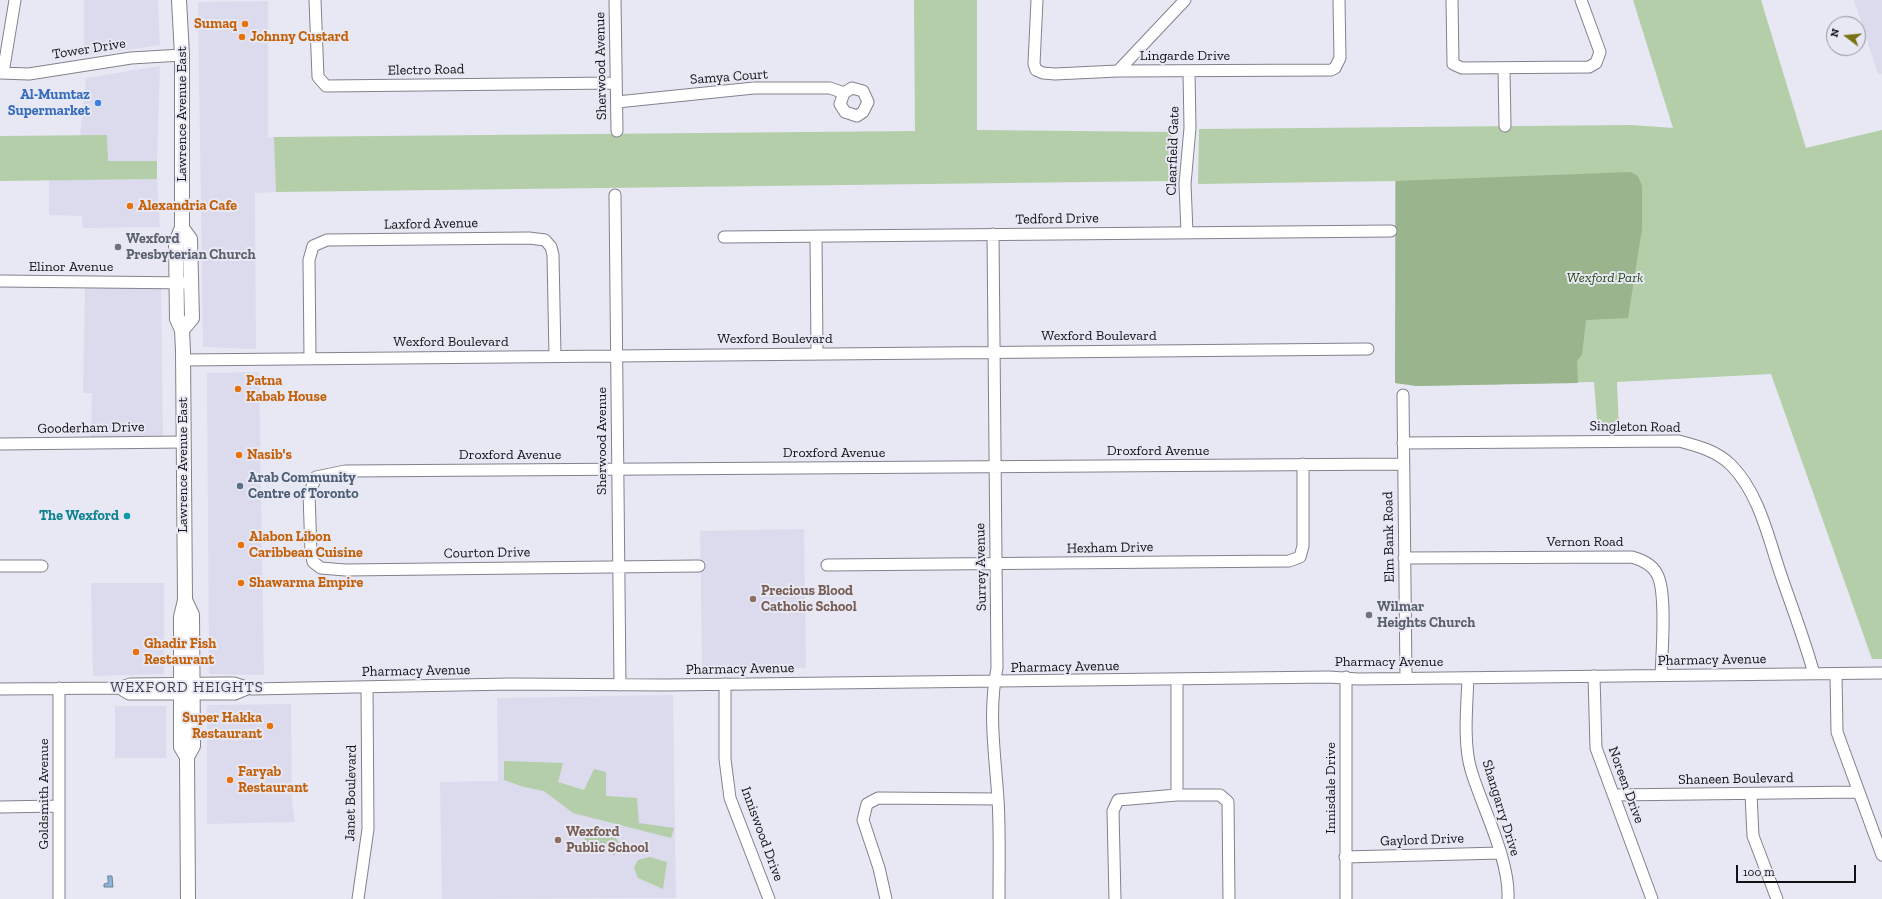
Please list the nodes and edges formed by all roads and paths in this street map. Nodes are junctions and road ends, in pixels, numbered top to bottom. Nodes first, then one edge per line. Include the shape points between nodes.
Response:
1 (15, 0) edge
2 (179, 0) edge
3 (315, 0) edge
4 (615, 0) edge
5 (1037, 0) edge
6 (1184, 0) edge
7 (1339, 0) edge
8 (1452, 0) edge
9 (1581, 0) edge
10 (182, 55) junction
11 (1504, 69) junction
12 (1118, 71) junction
13 (1189, 72) junction
14 (2, 73) edge
15 (616, 83) junction
16 (844, 93) dead end
17 (617, 102) junction
18 (1505, 126) dead end
19 (617, 131) dead end
20 (615, 195) dead end
21 (182, 228) junction
22 (1391, 231) dead end
23 (1187, 232) junction
24 (993, 234) junction
25 (816, 236) junction
26 (724, 237) dead end
27 (0, 281) edge
28 (177, 283) junction
29 (191, 283) junction
30 (182, 330) junction
31 (1368, 349) dead end
32 (994, 352) junction
33 (817, 354) junction
34 (617, 355) junction
35 (555, 356) junction
36 (310, 357) junction
37 (183, 360) junction
38 (1403, 395) dead end
39 (183, 442) junction
40 (0, 444) edge
41 (1403, 444) junction
42 (1302, 464) junction
43 (1403, 464) junction
44 (995, 467) junction
45 (618, 470) junction
46 (310, 527) joint
47 (1404, 558) junction
48 (996, 564) junction
49 (827, 565) dead end
50 (0, 566) edge
51 (42, 566) dead end
52 (699, 566) dead end
53 (618, 567) junction
54 (1814, 674) junction
55 (1836, 674) junction
56 (1882, 674) edge
57 (1594, 676) junction
58 (1661, 676) junction
59 (1346, 677) junction
60 (1406, 678) junction
61 (1468, 678) junction
62 (1177, 680) junction
63 (994, 682) junction
64 (725, 684) junction
65 (620, 686) junction
66 (59, 688) junction
67 (187, 688) junction
68 (367, 688) junction
69 (0, 689) edge
70 (1858, 792) junction
71 (1751, 794) junction
72 (1177, 795) junction
73 (1614, 796) junction
74 (998, 799) junction
75 (58, 806) junction
76 (0, 807) edge
77 (1500, 853) junction
78 (1882, 855) edge
79 (1345, 858) junction
80 (59, 899) edge
81 (188, 899) edge
82 (358, 899) edge
83 (769, 899) edge
84 (886, 899) edge
85 (999, 899) edge
86 (1115, 899) edge
87 (1229, 899) edge
88 (1346, 899) edge
89 (1508, 899) edge
90 (1652, 899) edge
91 (1777, 899) edge

1 - 14 street
2 - 10 main road, Lawrence Avenue East
3 - 15 street, Electro Road via 318,77 326,86
4 - 15 street, Sherwood Avenue
5 - 12 street, Lingarde Drive via 1034,59 1036,70 1055,74
6 - 12 street
7 - 13 street, Lingarde Drive via 1340,58 1336,68 1322,71
8 - 11 street via 1453,64 1462,68
9 - 11 street via 1600,52 1596,63 1589,67
10 - 14 street, Tower Drive via 131,58 29,74
10 - 21 main road, Lawrence Avenue East
11 - 18 street
12 - 13 street, Lingarde Drive
13 - 23 street, Clearfield Gate via 1190,128 1185,184
15 - 17 street, Sherwood Avenue
16 - 17 street, Samya Court via 830,88 754,88
17 - 19 street, Sherwood Avenue
20 - 34 street, Sherwood Avenue
21 - 28 main road, Lawrence Avenue East via 176,242
21 - 29 main road, Lawrence Avenue East via 190,239
22 - 23 street, Tedford Drive
23 - 24 street, Tedford Drive
24 - 25 street, Tedford Drive
24 - 32 street, Surrey Avenue
25 - 26 street, Tedford Drive
25 - 33 street
27 - 28 street, Elinor Avenue
28 - 29 street, Elinor Avenue
28 - 30 main road, Lawrence Avenue East via 177,319
29 - 30 main road, Lawrence Avenue East via 192,318
30 - 37 main road, Lawrence Avenue East
31 - 32 street, Wexford Boulevard
32 - 33 street, Wexford Boulevard
32 - 44 street, Surrey Avenue
33 - 34 street, Wexford Boulevard
34 - 35 street, Wexford Boulevard
34 - 45 street, Sherwood Avenue
35 - 36 street, Wexford Boulevard
35 - 36 street, Laxford Avenue via 551,247 545,240 521,238 327,240 313,246 309,260
36 - 37 street, Wexford Boulevard
37 - 39 main road, Lawrence Avenue East
38 - 41 street, Elm Bank Road
39 - 40 street, Gooderham Drive
39 - 67 main road, Lawrence Avenue East via 185,600 181,617
41 - 43 street, Elm Bank Road
41 - 54 street, Singleton Road via 1679,441 1699,446 1715,454 1731,465 1746,484 1760,516
42 - 43 street, Droxford Avenue
42 - 44 street, Droxford Avenue
42 - 48 street, Hexham Drive via 1303,546 1300,557 1289,561
43 - 47 street, Elm Bank Road
44 - 45 street, Droxford Avenue
44 - 48 street, Surrey Avenue
45 - 46 street, Droxford Avenue via 345,471 316,477 309,494
45 - 53 street, Sherwood Avenue
46 - 53 street, Courton Drive via 313,562 321,568 345,570
47 - 58 street, Vernon Road via 1632,556 1644,560 1657,574 1662,592
47 - 60 street, Elm Bank Road
48 - 49 street, Hexham Drive
48 - 63 street, Surrey Avenue via 997,668
50 - 51 street
52 - 53 street, Courton Drive
53 - 65 street, Sherwood Avenue
54 - 55 street, Pharmacy Avenue
54 - 58 street, Pharmacy Avenue
55 - 56 street, Pharmacy Avenue
55 - 70 street via 1837,732
57 - 58 street, Pharmacy Avenue
57 - 61 street, Pharmacy Avenue
57 - 73 street, Noreen Drive via 1596,748
59 - 60 street, Pharmacy Avenue
59 - 62 street, Pharmacy Avenue
59 - 79 street, Innisdale Drive
60 - 61 street, Pharmacy Avenue
61 - 77 street, Shangarry Drive via 1467,730 1470,768
62 - 63 street, Pharmacy Avenue
62 - 72 street
63 - 64 street, Pharmacy Avenue
63 - 74 street, Surrey Avenue via 993,747
64 - 65 street, Pharmacy Avenue
64 - 83 street, Inniswood Drive via 725,759 730,798
65 - 68 street, Pharmacy Avenue via 510,684
66 - 67 street, Pharmacy Avenue via 119,688 130,684
66 - 69 street, Pharmacy Avenue
66 - 75 street, Goldsmith Avenue
67 - 68 street, Pharmacy Avenue via 234,683 247,689
67 - 81 main road, Lawrence Avenue East via 181,747 187,757
68 - 82 street, Janet Boulevard via 368,830
70 - 71 street, Shaneen Boulevard
70 - 78 street
71 - 73 street, Shaneen Boulevard
71 - 91 street via 1753,836
72 - 86 street via 1118,800 1113,811
72 - 87 street via 1220,795 1228,802
73 - 90 street, Noreen Drive
74 - 84 street via 878,798 866,804 863,820
74 - 85 street, Surrey Avenue
75 - 76 street
75 - 80 street, Goldsmith Avenue
77 - 79 street, Gaylord Drive
77 - 89 street, Shangarry Drive via 1509,889
79 - 88 street, Innisdale Drive

